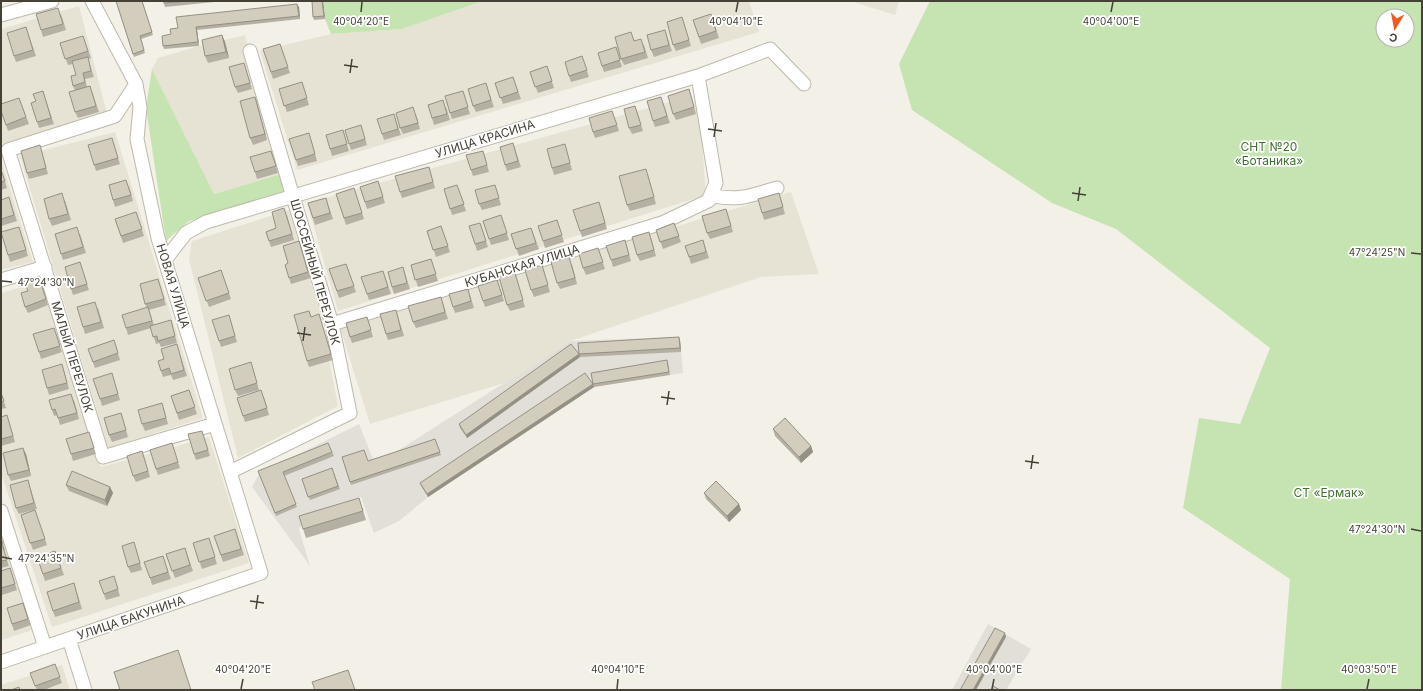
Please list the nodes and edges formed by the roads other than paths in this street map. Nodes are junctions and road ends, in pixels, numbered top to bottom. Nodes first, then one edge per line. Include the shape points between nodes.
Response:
1 (52, 1) edge
2 (92, 1) edge
3 (1, 15) edge
4 (250, 51) dead end
5 (698, 76) junction
6 (136, 84) junction
7 (804, 84) dead end
8 (777, 188) dead end
9 (293, 197) junction
10 (708, 201) junction
11 (165, 260) junction
12 (45, 267) junction
13 (1, 280) edge
14 (332, 324) junction
15 (215, 424) junction
16 (230, 472) junction
17 (1, 511) edge
18 (261, 573) joint
19 (69, 639) junction
20 (45, 647) junction
21 (1, 662) edge
22 (85, 690) edge

1 - 3 street
2 - 6 street, НОВАЯ УЛИЦА
4 - 9 street, ШОССЕЙНЫЙ ПЕРЕУЛОК
5 - 7 street, УЛИЦА КРАСИНА via 770,49
5 - 9 street, УЛИЦА КРАСИНА
5 - 10 street via 716,182
6 - 11 street, НОВАЯ УЛИЦА via 140,107 137,139
6 - 12 street, МАЛЫЙ ПЕРЕУЛОК via 115,116 8,150
8 - 10 street, КУБАНСКАЯ УЛИЦА via 745,198 728,199 714,196
9 - 11 street, УЛИЦА КРАСИНА via 206,222 186,233
9 - 14 street, ШОССЕЙНЫЙ ПЕРЕУЛОК
10 - 14 street, КУБАНСКАЯ УЛИЦА via 662,224
11 - 15 street, НОВАЯ УЛИЦА
12 - 13 street
12 - 15 street, МАЛЫЙ ПЕРЕУЛОК via 103,458
14 - 16 street, ШОССЕЙНЫЙ ПЕРЕУЛОК via 350,412
15 - 16 street, НОВАЯ УЛИЦА
16 - 18 street, НОВАЯ УЛИЦА
17 - 20 street
18 - 19 street, УЛИЦА БАКУНИНА
19 - 20 street, УЛИЦА БАКУНИНА
19 - 22 street
20 - 21 street, УЛИЦА БАКУНИНА

